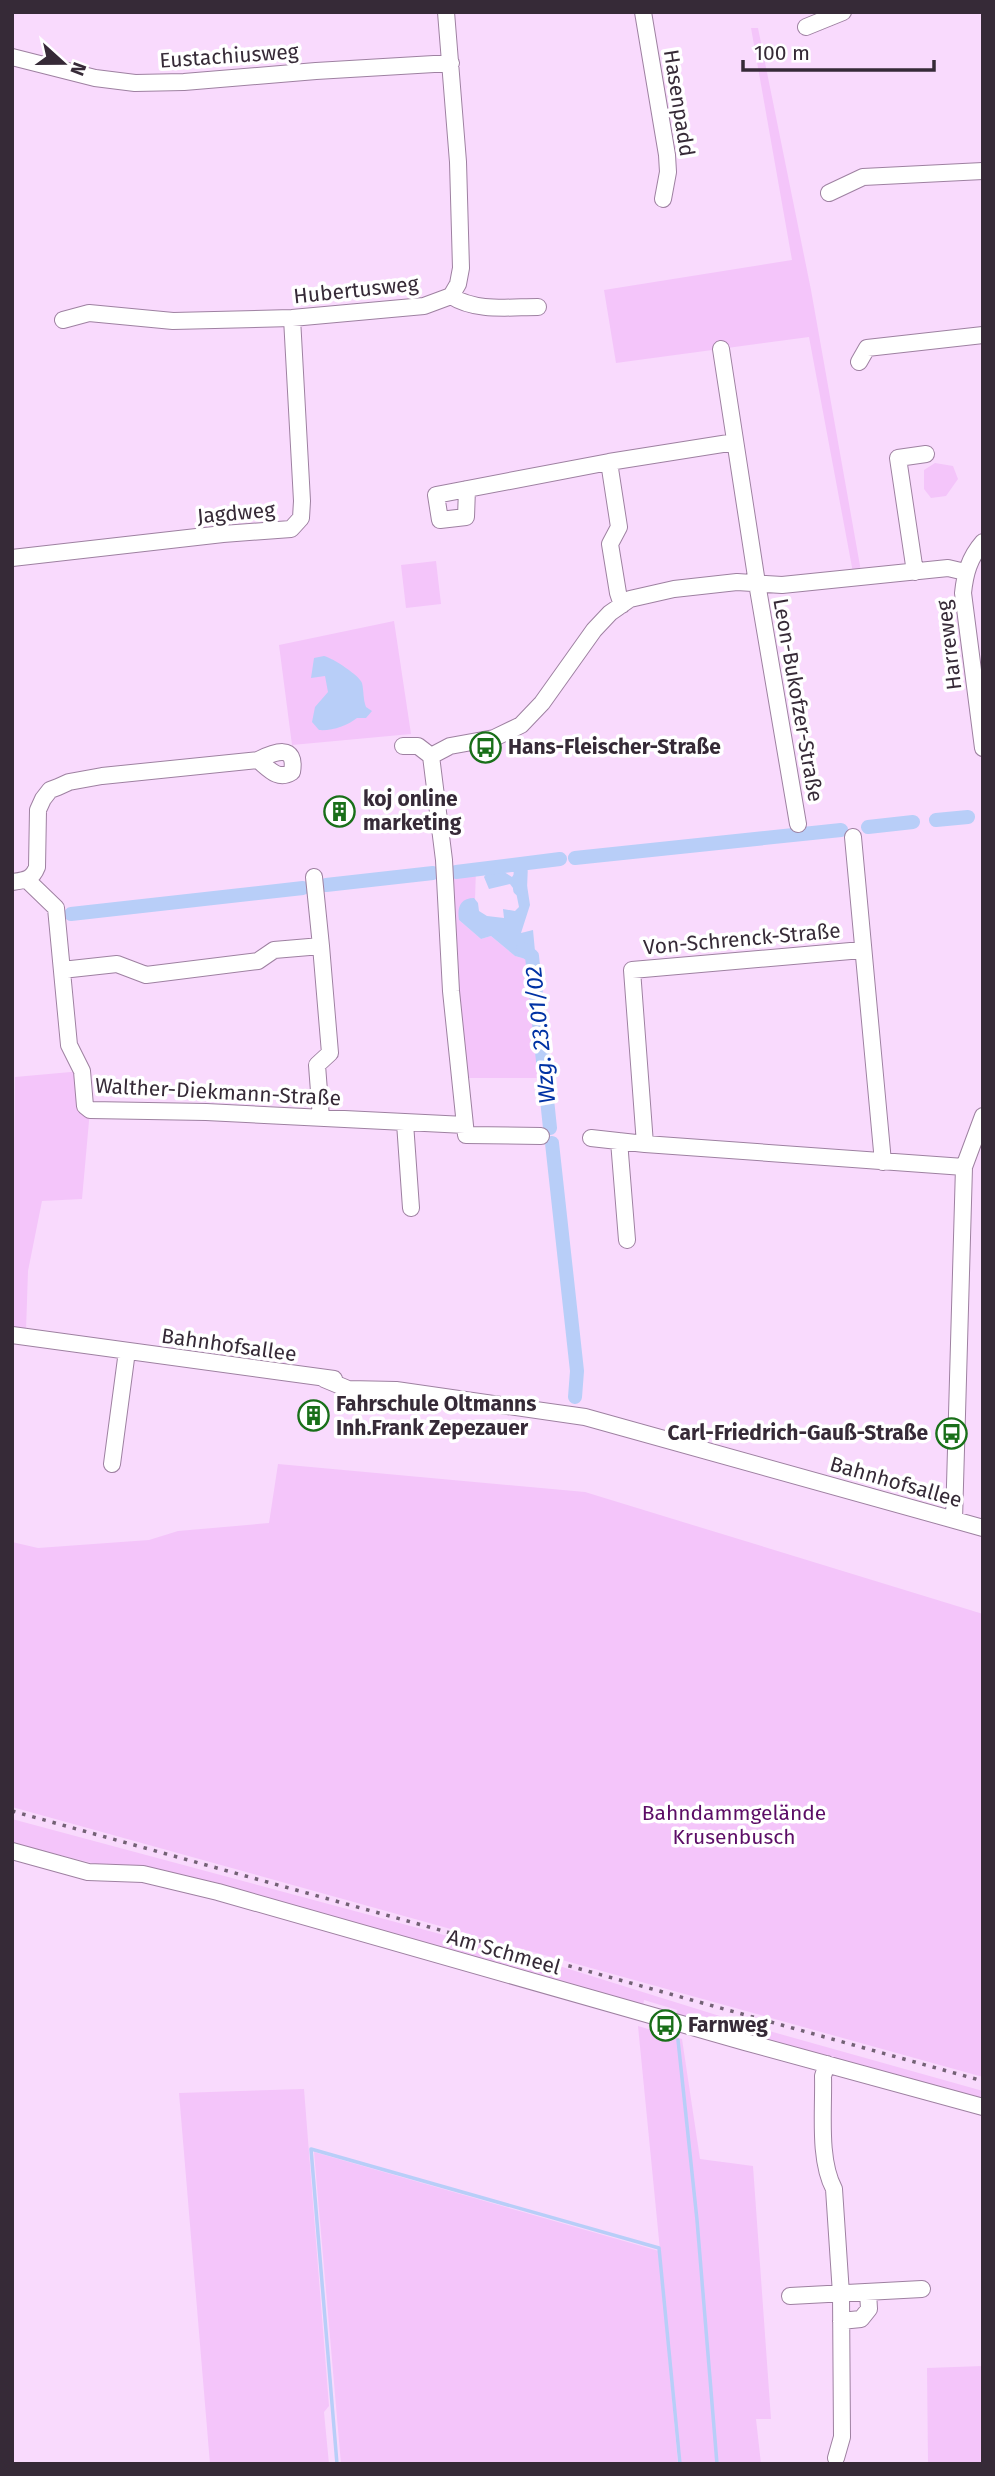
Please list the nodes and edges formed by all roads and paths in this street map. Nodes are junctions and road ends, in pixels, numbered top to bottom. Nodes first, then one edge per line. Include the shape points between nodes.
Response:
1 (446, 12) edge
2 (643, 12) edge
3 (843, 12) edge
4 (806, 27) dead end
5 (12, 57) edge
6 (451, 63) junction
7 (983, 171) edge
8 (829, 193) dead end
9 (663, 199) dead end
10 (450, 296) junction
11 (538, 307) dead end
12 (292, 318) junction
13 (63, 320) dead end
14 (983, 335) edge
15 (721, 349) dead end
16 (859, 362) dead end
17 (735, 442) junction
18 (926, 454) dead end
19 (609, 462) junction
20 (467, 489) dead end
21 (983, 542) edge
22 (12, 558) edge
23 (915, 572) junction
24 (965, 572) junction
25 (757, 583) junction
26 (622, 605) junction
27 (403, 746) dead end
28 (983, 748) edge
29 (431, 756) junction
30 (258, 760) dead end
31 (798, 824) dead end
32 (852, 837) dead end
33 (314, 877) dead end
34 (20, 881) edge
35 (320, 946) junction
36 (862, 950) junction
37 (62, 970) junction
38 (983, 1116) edge
39 (321, 1118) junction
40 (404, 1123) junction
41 (465, 1125) junction
42 (541, 1136) dead end
43 (591, 1138) dead end
44 (618, 1141) junction
45 (645, 1144) junction
46 (883, 1162) junction
47 (964, 1167) junction
48 (411, 1208) dead end
49 (627, 1240) dead end
50 (12, 1335) edge
51 (127, 1351) junction
52 (112, 1465) dead end
53 (954, 1520) junction
54 (983, 1528) edge
55 (12, 1851) edge
56 (827, 2064) junction
57 (983, 2107) edge
58 (922, 2289) dead end
59 (868, 2292) junction
60 (841, 2294) junction
61 (790, 2296) dead end
62 (841, 2321) junction
63 (836, 2458) dead end

1 - 6 street, Hubertusweg
2 - 9 street, Hasenpadd via 667,155
3 - 4 street
5 - 6 street, Eustachiusweg via 135,83
6 - 10 street, Hubertusweg via 461,268
7 - 8 street via 863,177
10 - 11 street via 485,308
10 - 12 street, Hubertusweg via 424,306
12 - 13 street, Hubertusweg via 173,321 89,313
12 - 22 street, Jagdweg via 302,501 301,518 291,529
14 - 16 street via 867,348
15 - 17 street, Leon-Bukofzer-Straße
17 - 19 street
17 - 25 street, Leon-Bukofzer-Straße
18 - 23 street via 898,458
19 - 20 street
19 - 26 street via 619,527 610,544
21 - 24 street, Harreweg
23 - 24 street via 948,568
23 - 25 street via 782,585
24 - 28 street, Harreweg via 963,593
25 - 26 street via 674,589
25 - 31 street, Leon-Bukofzer-Straße
26 - 29 street via 594,630 522,725
27 - 29 street via 418,746
29 - 41 street
30 - 34 street via 102,776 50,790 38,810 37,867 34,875
32 - 36 street, Von-Schrenck-Straße
33 - 35 street
34 - 37 street, Walther-Diekmann-Straße via 56,908
35 - 37 street via 274,950 258,961 146,975 117,964
35 - 39 street via 330,1053 317,1065
36 - 45 street, Von-Schrenck-Straße via 632,970
36 - 46 street, Von-Schrenck-Straße
37 - 39 street, Walther-Diekmann-Straße via 69,1045 82,1071 85,1106 90,1110
38 - 47 street
39 - 40 street, Walther-Diekmann-Straße
40 - 41 street, Walther-Diekmann-Straße
40 - 48 street
41 - 42 street, Walther-Diekmann-Straße via 466,1135
43 - 44 street
44 - 45 street
44 - 49 street
45 - 46 street
46 - 47 street
47 - 53 street
50 - 51 street, Bahnhofsallee
51 - 52 street
51 - 53 street, Bahnhofsallee via 324,1379 348,1389 387,1389 585,1417
53 - 54 street, Bahnhofsallee
55 - 56 street, Am Schmeel via 88,1872 143,1874 218,1892
56 - 57 street, Am Schmeel
56 - 60 street via 823,2076 825,2158 834,2189
58 - 59 street
59 - 60 street
59 - 62 street via 869,2309 860,2319
60 - 61 street
60 - 62 street
62 - 63 street via 842,2437

